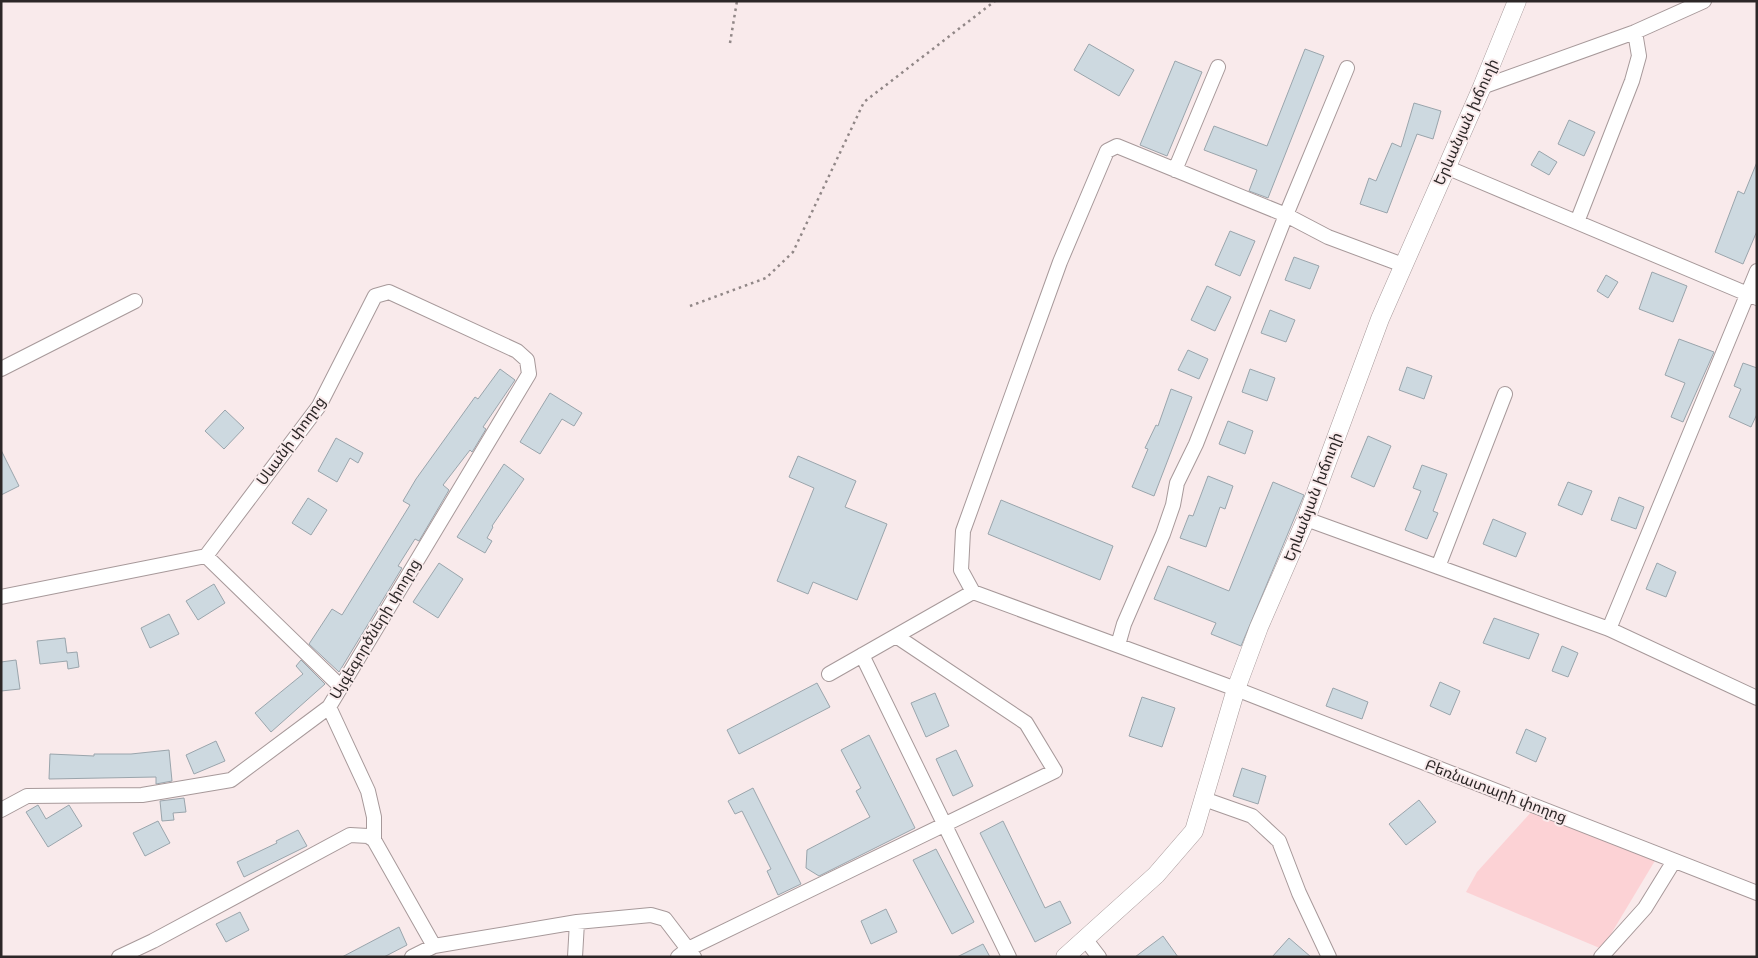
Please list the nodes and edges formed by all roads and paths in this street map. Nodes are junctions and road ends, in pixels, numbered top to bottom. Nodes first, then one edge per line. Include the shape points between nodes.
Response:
1 (737, 1) edge
2 (995, 1) edge
3 (1517, 1) edge
4 (1704, 1) edge
5 (1635, 32) junction
6 (730, 43) dead end
7 (1218, 67) dead end
8 (1347, 68) dead end
9 (1482, 87) junction
10 (1446, 167) junction
11 (1175, 170) junction
12 (1286, 215) junction
13 (1576, 222) junction
14 (1403, 265) junction
15 (1757, 271) edge
16 (1752, 296) edge
17 (135, 301) dead end
18 (690, 306) dead end
19 (1, 369) edge
20 (529, 374) joint
21 (1505, 394) dead end
22 (1306, 519) junction
23 (206, 556) junction
24 (1438, 567) junction
25 (973, 592) junction
26 (1, 597) edge
27 (1609, 629) junction
28 (896, 636) junction
29 (1118, 644) junction
30 (862, 655) junction
31 (829, 674) dead end
32 (341, 687) junction
33 (1236, 689) junction
34 (1757, 698) edge
35 (329, 708) junction
36 (1204, 799) junction
37 (2, 807) edge
38 (944, 824) junction
39 (374, 840) junction
40 (1674, 860) junction
41 (1757, 893) edge
42 (577, 922) junction
43 (1086, 940) junction
44 (434, 946) junction
45 (687, 954) edge
46 (119, 957) edge
47 (412, 957) edge
48 (575, 957) edge
49 (1009, 957) edge
50 (1065, 957) edge
51 (1099, 957) edge
52 (1329, 957) edge
53 (1601, 957) edge

1 - 6 path
2 - 18 path via 864,102 793,252 766,278
3 - 9 main road, Երևանյան խճուղի
4 - 5 street
5 - 9 street
5 - 13 street via 1639,56 1632,81
7 - 11 street
8 - 12 street
9 - 10 main road, Երևանյան խճուղի
10 - 13 street
10 - 14 main road, Երևանյան խճուղի
11 - 12 street
11 - 25 street via 1117,146 1107,151 1103,158 1060,262 963,530 962,570
12 - 14 street via 1328,237
12 - 29 street via 1191,454 1176,483 1173,505 1163,534
13 - 16 street
14 - 22 main road, Երևանյան խճուղի via 1380,318
15 - 16 street
16 - 27 street
17 - 19 street
20 - 23 street, Սևանի փողոց via 527,360 517,350 389,292 379,293 319,406
20 - 32 street, Այգեգործների փողոց
21 - 24 street
22 - 24 street
22 - 33 main road, Երևանյան խճուղի
23 - 26 street
23 - 32 street
24 - 27 street
25 - 28 street
25 - 29 street, Բեռնատարի փողոց
27 - 34 street
28 - 30 street
28 - 38 street via 1026,723 1055,771
29 - 33 street, Բեռնատարի փողոց
30 - 31 street
30 - 38 street
32 - 35 street, Այգեգործների փողոց
33 - 36 main road, Երևանյան խճուղի
33 - 40 street, Բեռնատարի փողոց
35 - 37 street, Այգեգործների փողոց via 231,780 142,795 26,796
35 - 39 street via 368,791 374,817
36 - 43 main road, Երևանյան խճուղի via 1194,831 1156,875
36 - 52 street via 1252,816 1279,841 1298,893
38 - 45 street
38 - 49 street
39 - 44 street
39 - 46 street via 368,836 350,835
40 - 41 street, Բեռնատարի փողոց
40 - 53 street via 1645,908
42 - 44 street
42 - 45 street via 652,915 665,919
42 - 48 street
43 - 50 main road, Երևանյան խճուղի
43 - 51 street
44 - 47 street

